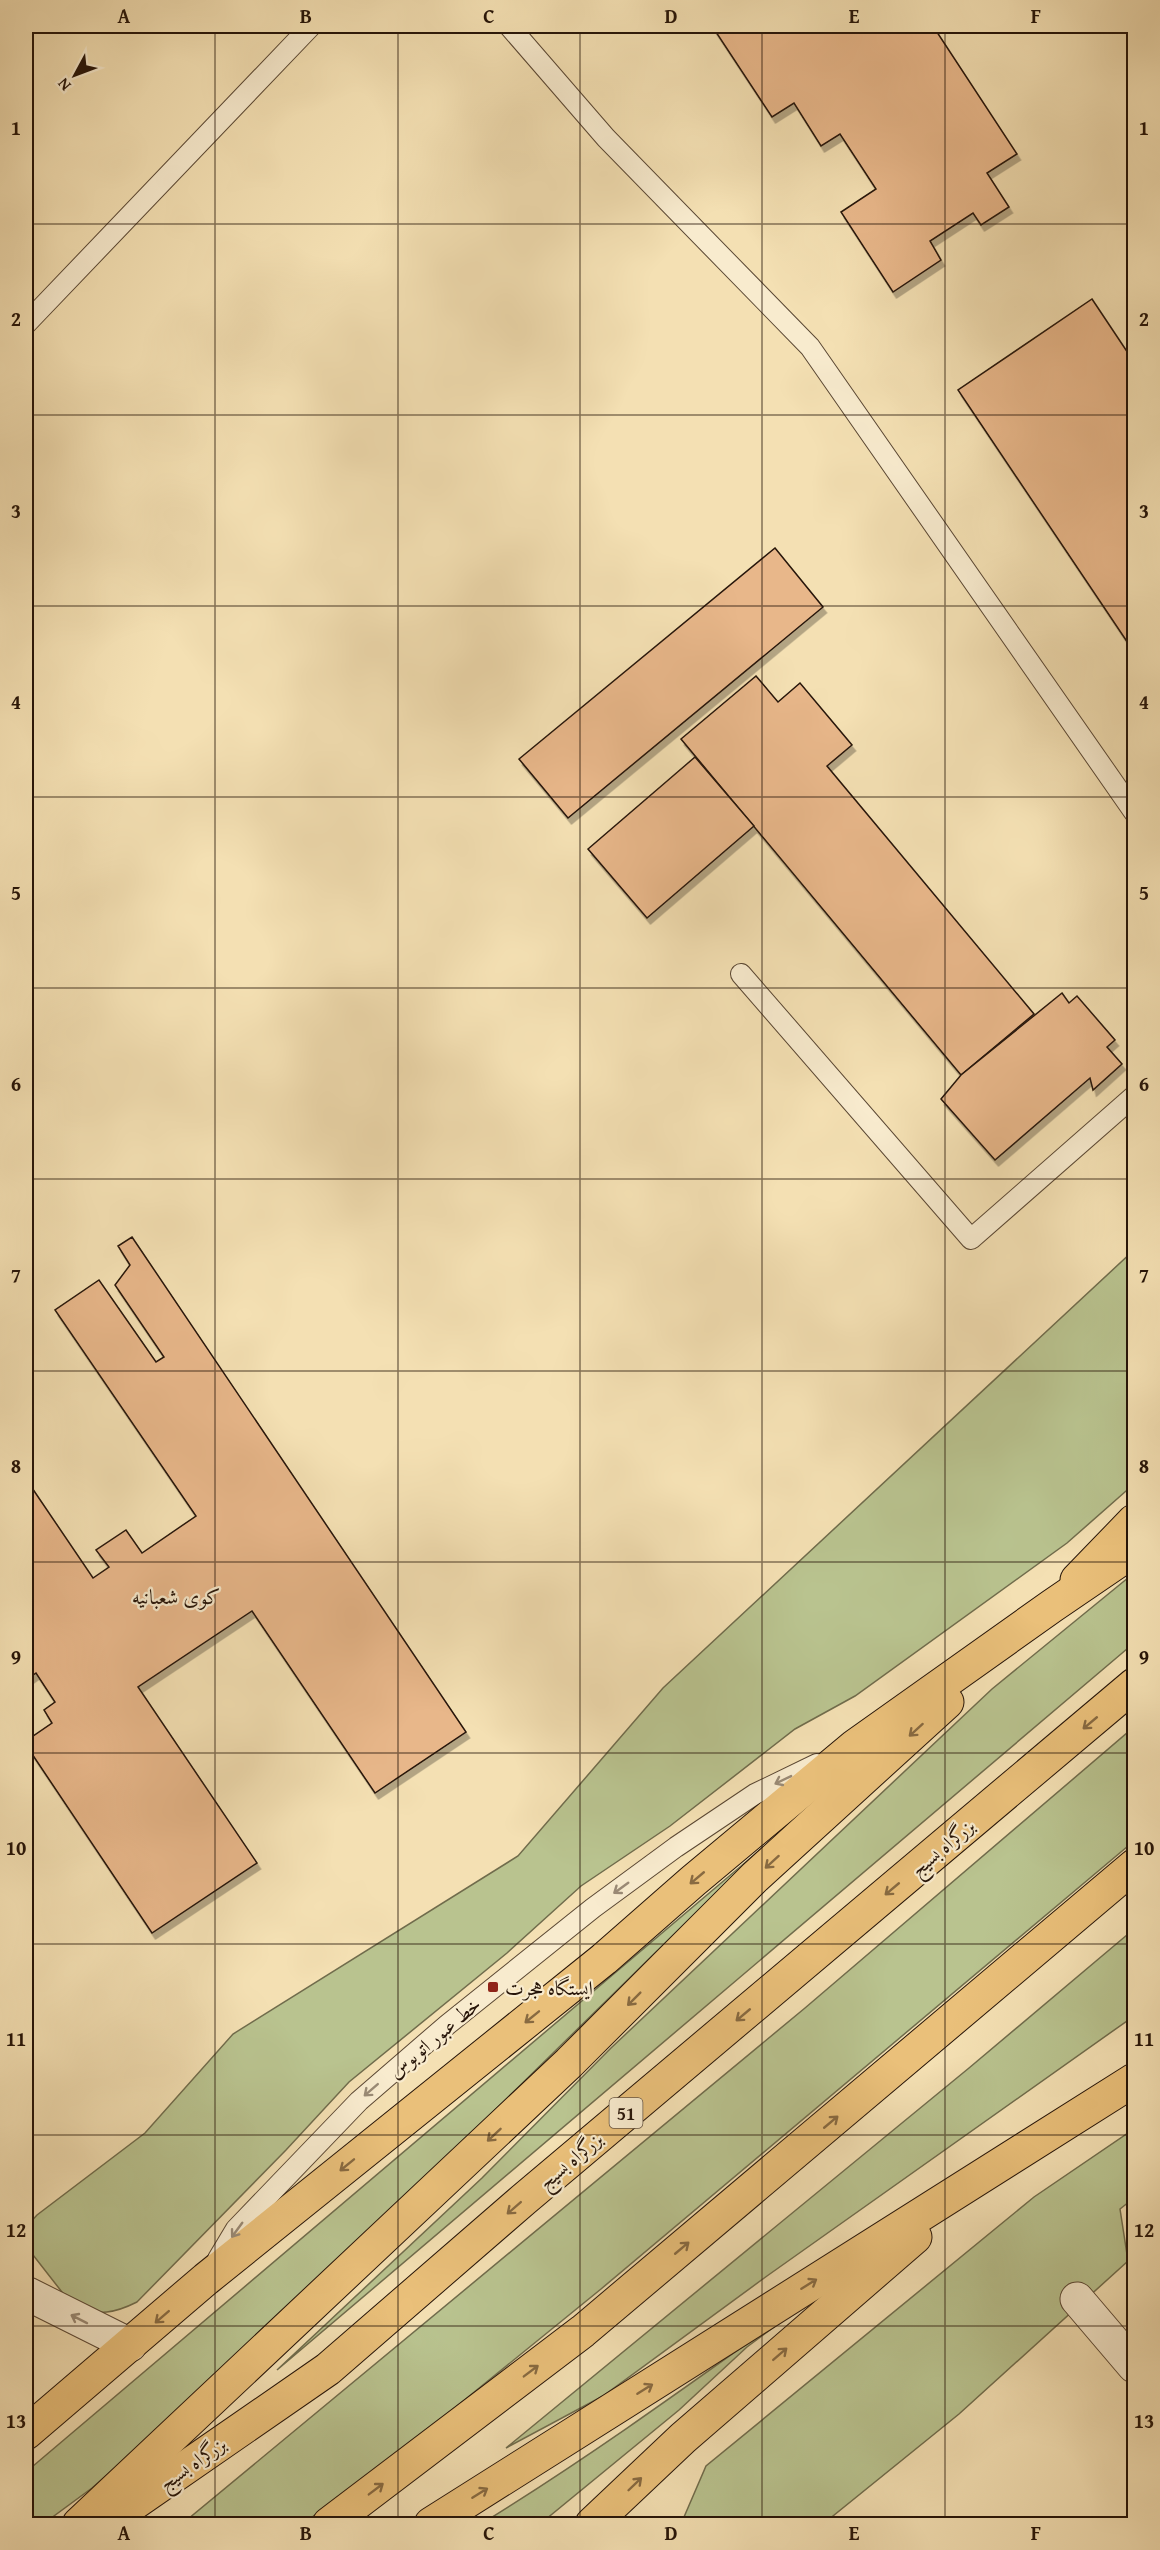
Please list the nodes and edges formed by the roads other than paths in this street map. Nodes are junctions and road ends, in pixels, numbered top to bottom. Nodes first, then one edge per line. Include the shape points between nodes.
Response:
1 (311, 26) edge
2 (509, 26) edge
3 (26, 324) edge
4 (1134, 812) edge
5 (741, 974) dead end
6 (1134, 1096) edge
7 (1134, 1521) edge
8 (1134, 1550) edge
9 (1052, 1606) junction
10 (1134, 1685) edge
11 (855, 1746) junction
12 (1134, 1866) edge
13 (1134, 2058) edge
14 (1134, 2080) edge
15 (999, 2164) junction
16 (206, 2279) junction
17 (26, 2297) edge
18 (1077, 2298) dead end
19 (130, 2345) junction
20 (1134, 2366) edge
21 (26, 2433) edge
22 (79, 2524) edge
23 (104, 2524) edge
24 (329, 2524) edge
25 (431, 2524) edge
26 (592, 2524) edge

1 - 3 lane
2 - 4 lane via 606,138 810,347
5 - 6 lane via 971,1239
7 - 9 main road
8 - 9 main road
9 - 11 main road
9 -> 22 main road via 755,1877 569,2064
10 -> 23 main road, بزرگراه بسیج / 51 via 328,2369
11 -> 16 main road via 604,1959
11 -> 16 lane, خط عبور اتوبوس via 745,1801 593,1908 493,1987 359,2101 236,2229
24 -> 12 main road via 583,2331
13 - 15 main road
14 - 15 main road
25 -> 15 main road
26 -> 15 main road via 683,2438
16 -> 19 main road
19 -> 17 street
18 - 20 street
19 - 21 main road

